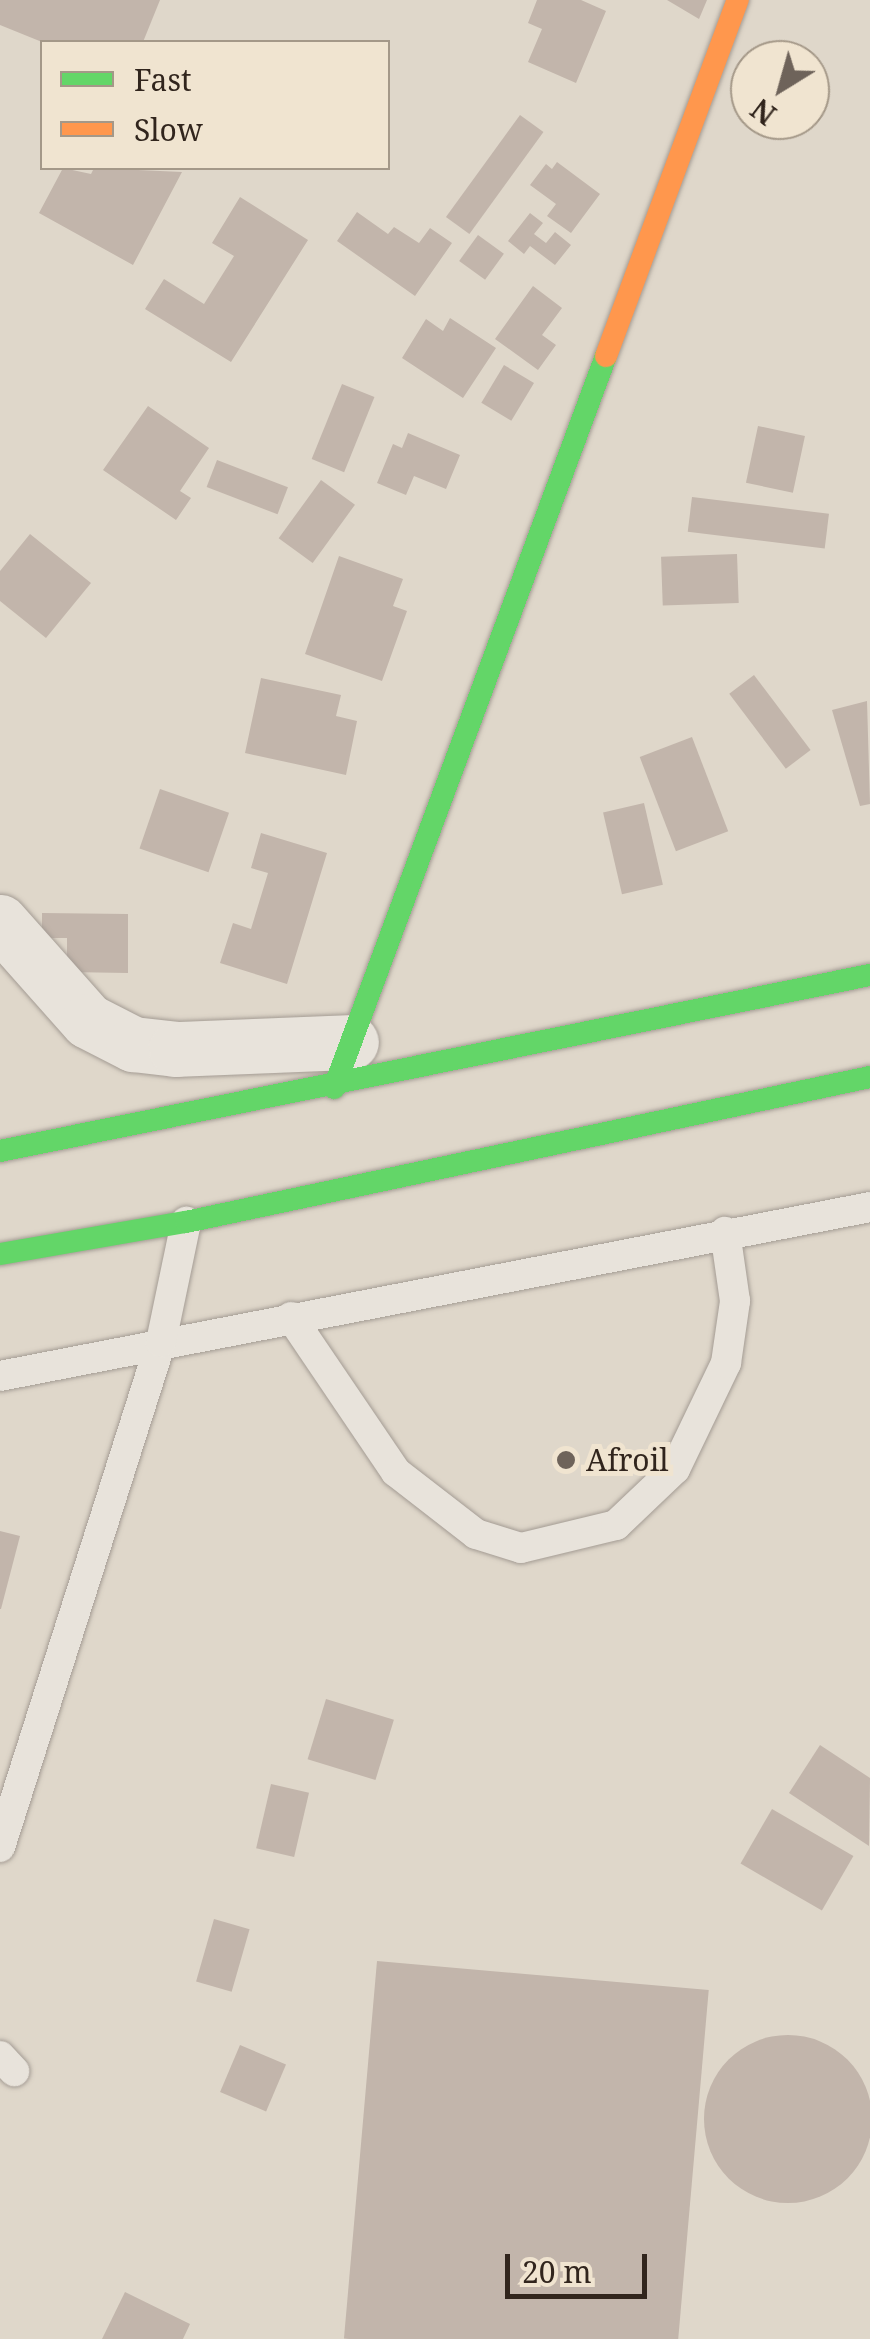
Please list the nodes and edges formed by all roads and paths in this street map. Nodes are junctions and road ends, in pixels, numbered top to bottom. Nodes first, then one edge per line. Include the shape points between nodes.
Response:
1 (738, 0) edge
2 (0, 922) edge
3 (870, 974) edge
4 (343, 1065) junction
5 (870, 1077) edge
6 (0, 1151) edge
7 (870, 1207) edge
8 (186, 1222) junction
9 (726, 1232) junction
10 (0, 1254) edge
11 (292, 1317) junction
12 (161, 1342) junction
13 (0, 1376) edge
14 (0, 1847) edge

1 - 4 main road
2 - 4 street via 88,1020 133,1044
3 - 4 main road
4 - 6 main road
5 - 8 main road
7 - 9 lane
8 - 10 main road
8 - 12 lane
9 - 11 lane
9 - 11 lane via 734,1301 726,1362 676,1470 616,1525 520,1548 476,1534 396,1472
11 - 12 lane
12 - 13 lane
12 - 14 lane

